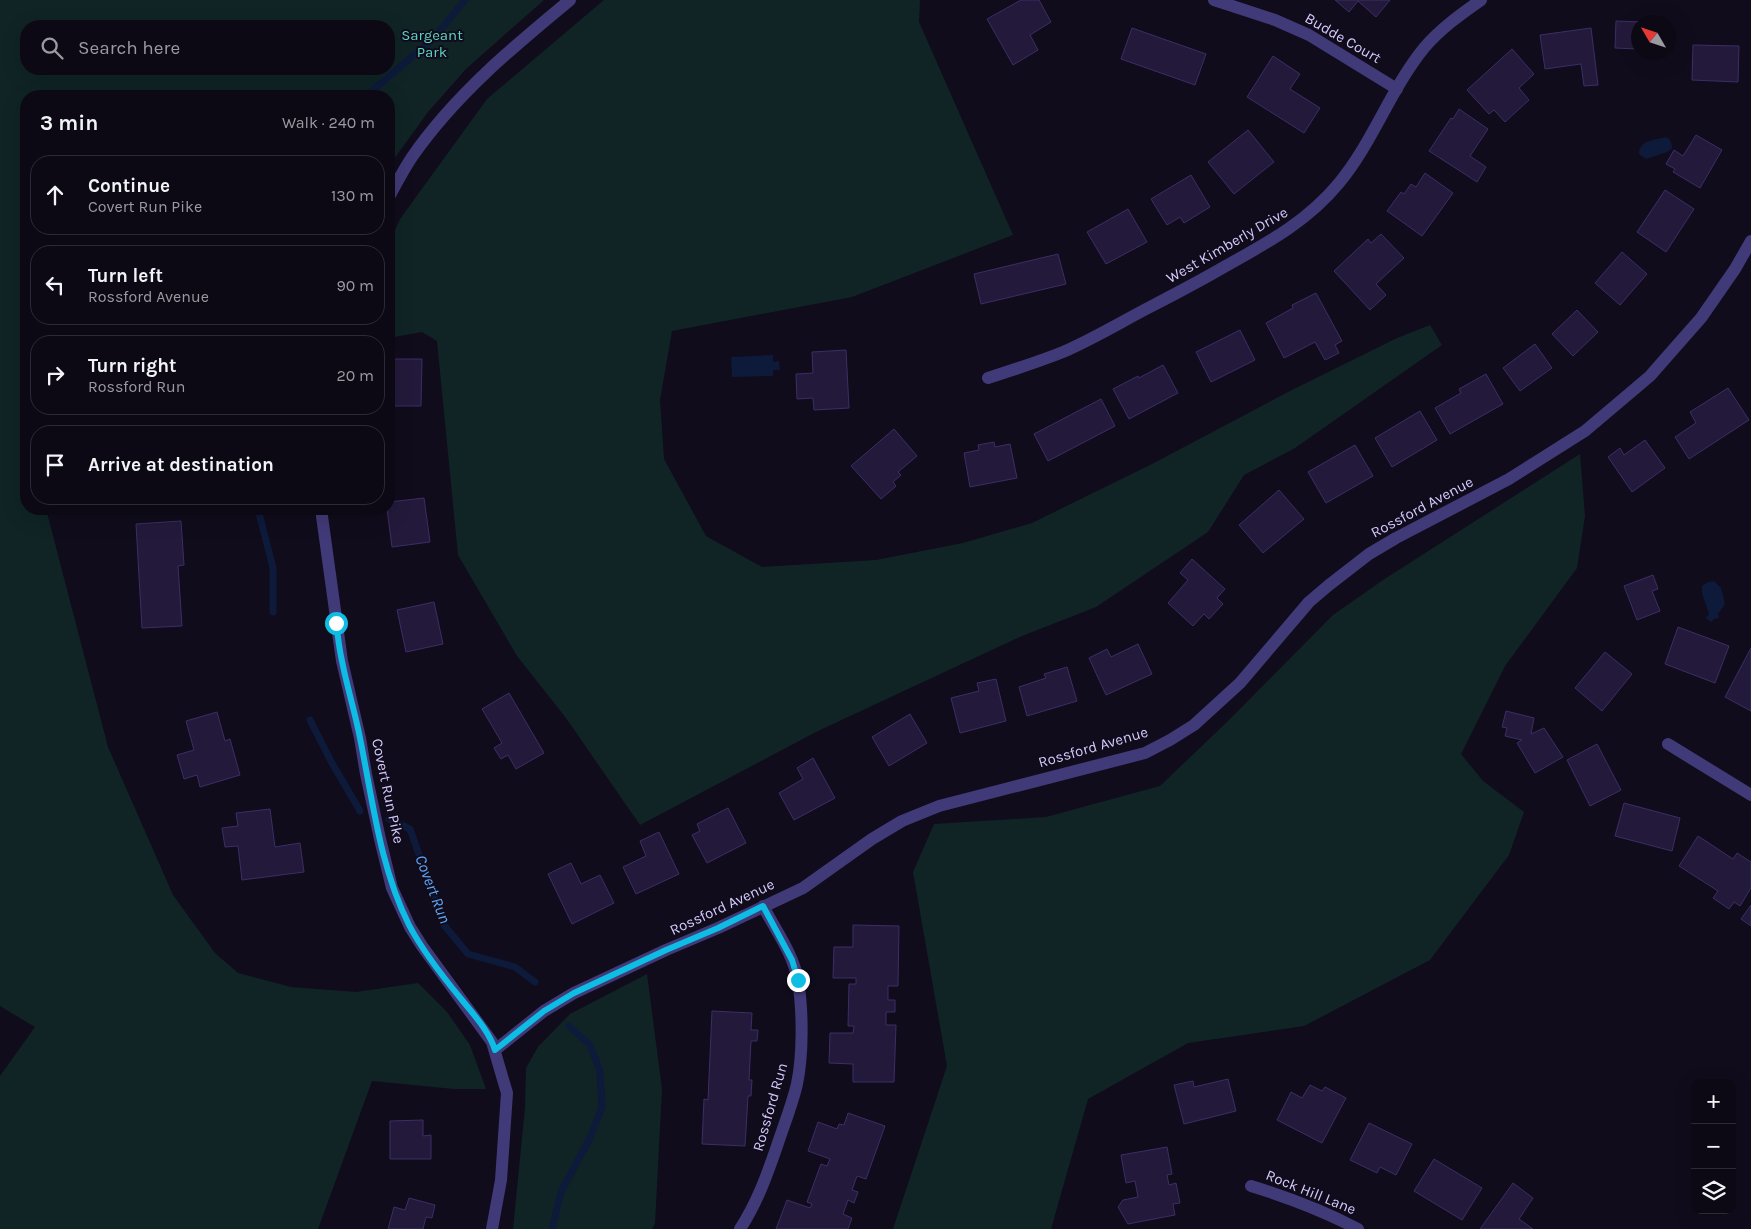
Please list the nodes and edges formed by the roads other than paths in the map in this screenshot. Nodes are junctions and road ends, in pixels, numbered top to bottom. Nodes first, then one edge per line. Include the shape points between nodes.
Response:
1 (570, 0) edge
2 (1214, 0) edge
3 (1481, 0) edge
4 (1397, 89) junction
5 (395, 187) edge
6 (1751, 241) edge
7 (988, 378) dead end
8 (322, 515) edge
9 (1668, 744) dead end
10 (1751, 795) edge
11 (763, 906) junction
12 (495, 1050) junction
13 (1251, 1186) dead end
14 (492, 1229) edge
15 (740, 1229) edge
16 (1358, 1229) edge

1 - 5 street via 518,43 457,101 412,157
2 - 4 street, Budde Court via 1314,37
3 - 4 street, West Kimberly Drive via 1451,21 1424,48
4 - 7 street, West Kimberly Drive via 1358,157 1321,203 1295,225 1262,247 1102,333 1033,364
6 - 11 street, Rossford Avenue via 1700,318 1650,376 1585,431 1509,479 1369,554 1309,602 1240,683 1194,725 1145,753 939,806 902,821 803,888
8 - 12 street, Covert Run Pike via 342,661 392,888 410,927 479,1022
9 - 10 street
11 - 12 street, Rossford Avenue via 574,993 544,1011
11 - 15 street, Rossford Run via 792,960 798,980 800,1060 796,1084 773,1158 754,1208
12 - 14 street, Covert Run Pike via 507,1093 501,1180
13 - 16 street, Rock Hill Lane

